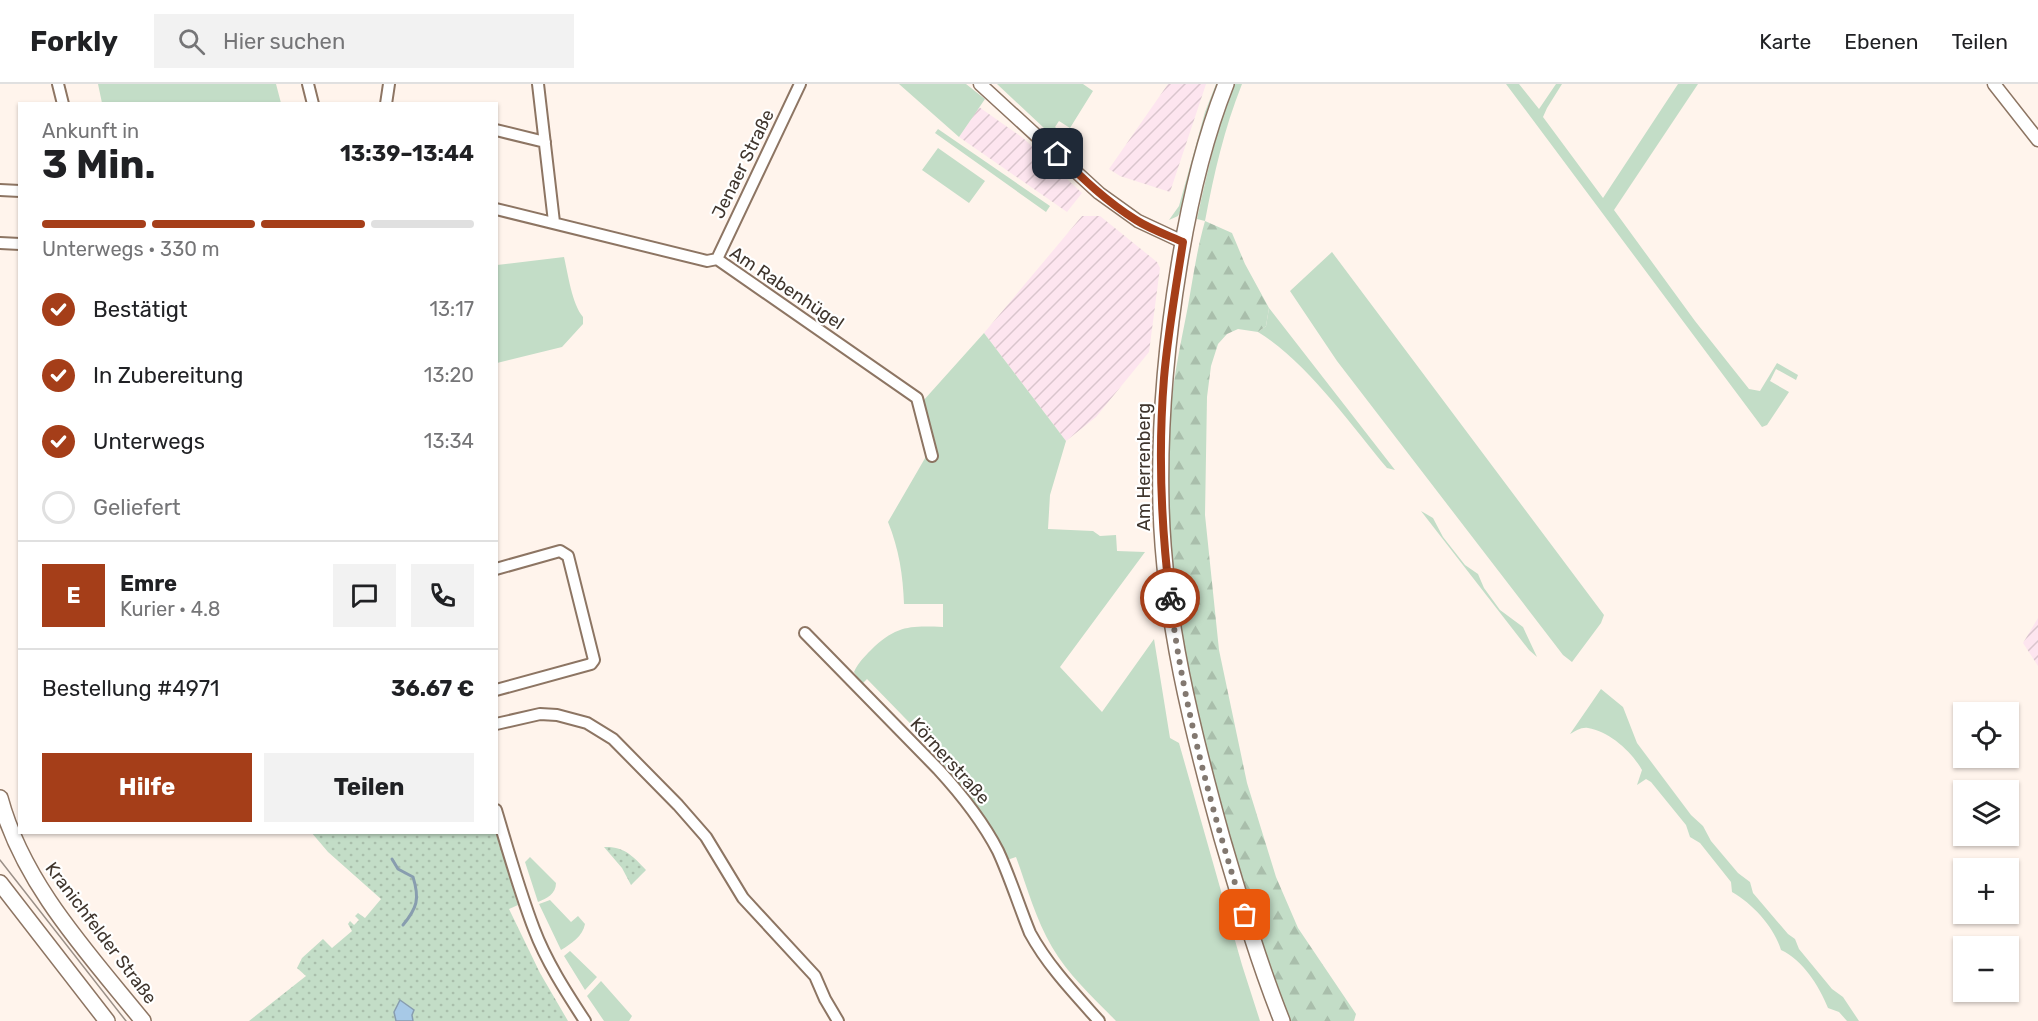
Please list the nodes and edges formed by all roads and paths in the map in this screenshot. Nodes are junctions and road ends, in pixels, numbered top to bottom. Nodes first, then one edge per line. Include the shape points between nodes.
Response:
1 (58, 84) edge
2 (308, 84) edge
3 (389, 84) edge
4 (538, 84) edge
5 (800, 84) edge
6 (980, 84) edge
7 (1226, 84) edge
8 (1994, 84) edge
9 (62, 102) edge
10 (312, 102) edge
11 (389, 102) edge
12 (498, 130) edge
13 (2038, 140) edge
14 (545, 142) junction
15 (0, 190) edge
16 (18, 191) edge
17 (498, 209) edge
18 (554, 222) junction
19 (1183, 242) junction
20 (0, 243) edge
21 (18, 244) edge
22 (717, 259) junction
23 (932, 456) dead end
24 (498, 568) edge
25 (805, 633) dead end
26 (498, 689) edge
27 (498, 724) edge
28 (0, 801) edge
29 (498, 817) edge
30 (0, 883) edge
31 (137, 1019) edge
32 (107, 1021) edge
33 (585, 1021) edge
34 (838, 1021) edge
35 (1099, 1021) edge
36 (1282, 1021) edge

1 - 9 street
2 - 10 street
3 - 11 street
4 - 14 street
5 - 22 street, Jenaer Straße
6 - 19 street via 1099,193 1138,221
7 - 19 main road, Am Herrenberg via 1204,149
8 - 13 street
12 - 14 street
14 - 18 street
15 - 16 street
17 - 18 street, Am Rabenhügel
18 - 22 street, Am Rabenhügel via 707,261
19 - 36 main road, Am Herrenberg via 1170,323 1161,439 1163,542 1172,615 1207,783 1239,896
20 - 21 street
22 - 23 street, Am Rabenhügel via 918,398
24 - 26 street via 560,552 568,556 594,660
25 - 35 street, Körnerstraße via 957,789 980,819 1037,945
27 - 34 street via 540,714 557,715 587,723 613,739 706,837 743,898 815,976
28 - 31 main road, Kranichfelder Straße via 14,840 41,889
29 - 33 street via 534,931
30 - 32 main road

